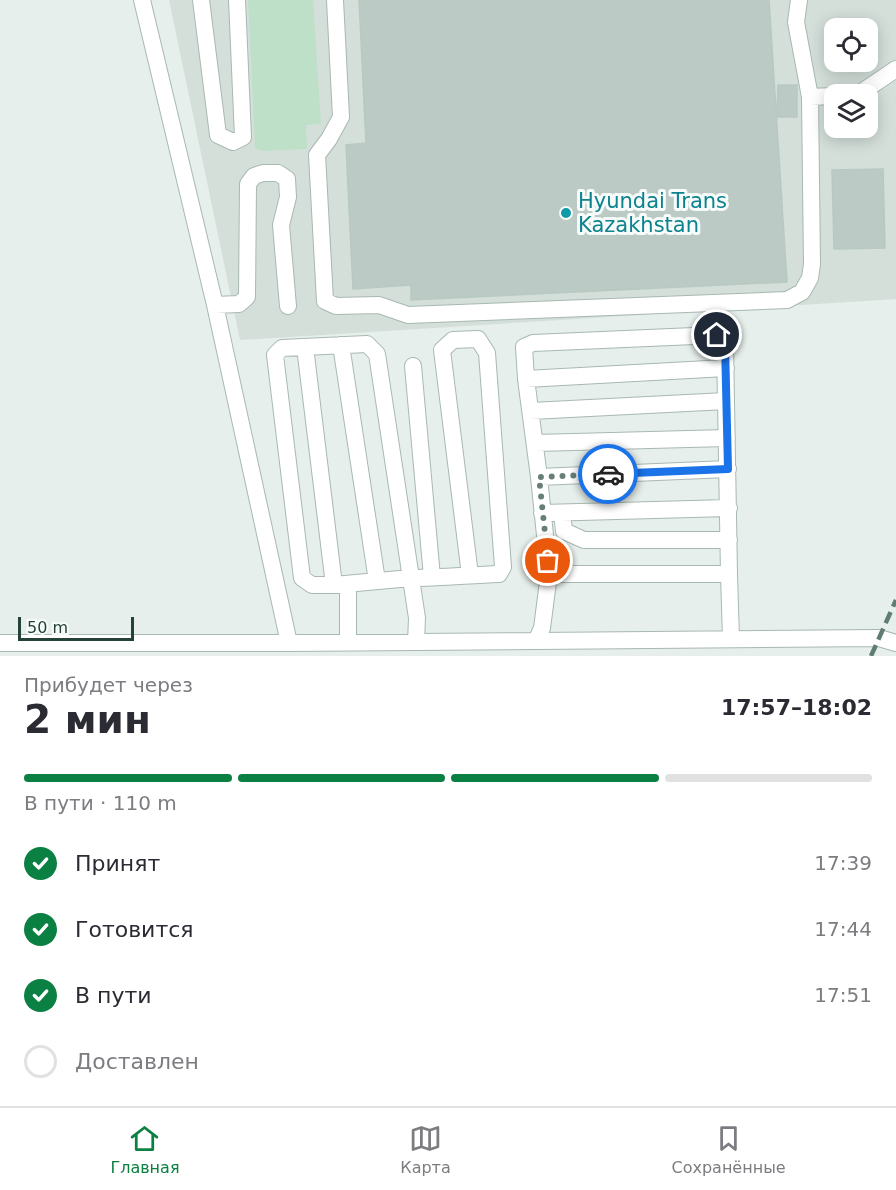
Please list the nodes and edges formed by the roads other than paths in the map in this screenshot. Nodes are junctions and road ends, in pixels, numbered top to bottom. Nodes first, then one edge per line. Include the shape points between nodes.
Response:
1 (142, 0) edge
2 (201, 0) edge
3 (237, 0) edge
4 (335, 0) edge
5 (799, 0) edge
6 (896, 69) edge
7 (874, 84) edge
8 (810, 96) junction
9 (824, 96) edge
10 (215, 305) junction
11 (288, 306) dead end
12 (341, 345) junction
13 (305, 347) junction
14 (413, 366) dead end
15 (726, 368) junction
16 (526, 379) junction
17 (726, 401) junction
18 (531, 411) junction
19 (727, 438) junction
20 (535, 443) junction
21 (728, 469) junction
22 (539, 477) junction
23 (729, 508) junction
24 (542, 513) junction
25 (562, 513) junction
26 (729, 540) junction
27 (549, 574) junction
28 (729, 574) junction
29 (470, 575) junction
30 (432, 577) junction
31 (411, 578) junction
32 (377, 581) junction
33 (341, 584) junction
34 (731, 639) junction
35 (536, 641) junction
36 (348, 642) junction
37 (416, 642) junction
38 (0, 643) edge
39 (289, 643) junction
40 (896, 643) edge

1 - 10 street
2 - 3 street via 218,135 233,142 243,137
4 - 8 street via 341,117 317,155 325,301 336,306 379,305 408,315 787,300 802,292 812,264
5 - 8 street via 796,22
6 - 7 street
8 - 9 street
10 - 11 street via 239,304 247,297 248,184 254,176 272,172 284,176 288,186 281,225
10 - 39 street
12 - 13 street
12 - 31 street via 367,344 377,354
12 - 32 street
13 - 33 street
13 - 33 street via 282,348 275,355 302,578 312,585
14 - 30 street
15 - 16 street
15 - 16 street via 725,344 717,335 533,344 524,347
15 - 17 street
16 - 18 street
17 - 18 street
17 - 19 street
18 - 20 street
19 - 20 street
19 - 21 street
20 - 22 street
21 - 22 street
21 - 23 street
22 - 24 street
23 - 25 street
23 - 26 street
24 - 25 street
24 - 27 street
25 - 26 street via 564,531 584,540
26 - 28 street
27 - 28 street
27 - 35 street via 542,628
28 - 34 street
29 - 29 street via 499,574 502,567 487,353 478,339 453,340 442,350
29 - 30 street
30 - 31 street
31 - 32 street
31 - 37 street
32 - 33 street
33 - 36 street
34 - 35 street
34 - 40 street via 879,638
35 - 37 street
36 - 37 street
36 - 39 street
38 - 39 street

